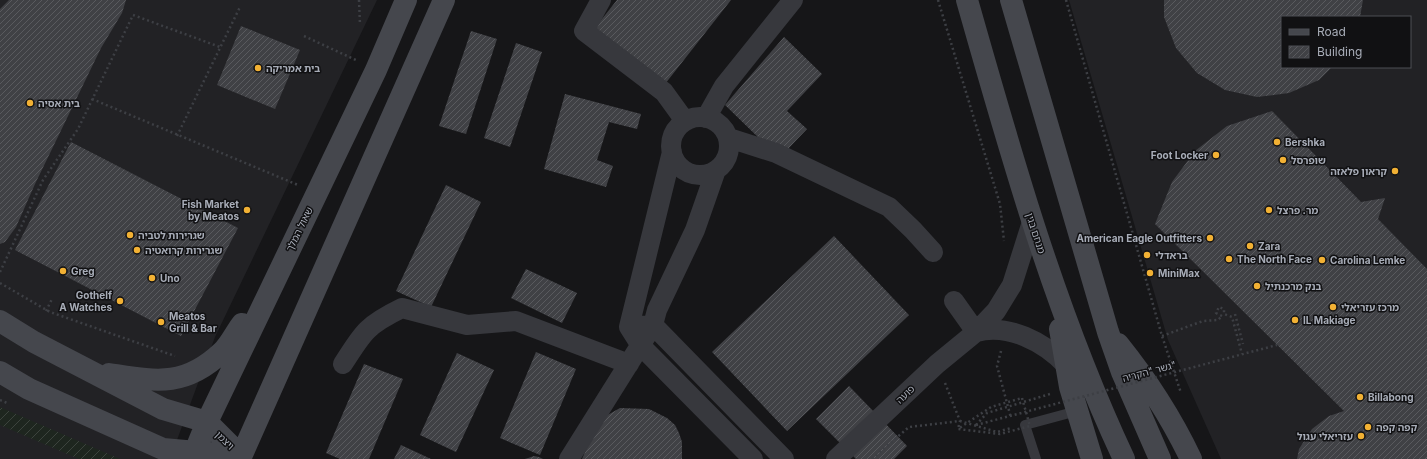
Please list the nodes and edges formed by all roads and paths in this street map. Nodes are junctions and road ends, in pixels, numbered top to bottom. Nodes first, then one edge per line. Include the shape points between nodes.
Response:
1 (359, 0) edge
2 (406, 0) edge
3 (444, 0) edge
4 (601, 0) edge
5 (793, 0) edge
6 (938, 0) edge
7 (967, 0) edge
8 (1011, 0) edge
9 (1066, 0) edge
10 (240, 7) dead end
11 (360, 25) dead end
12 (304, 36) dead end
13 (220, 47) junction
14 (376, 70) junction
15 (92, 99) junction
16 (706, 118) junction
17 (685, 121) junction
18 (180, 132) dead end
19 (177, 136) junction
20 (729, 138) junction
21 (672, 152) junction
22 (716, 170) junction
23 (288, 181) dead end
24 (1032, 222) junction
25 (1004, 248) dead end
26 (933, 252) dead end
27 (282, 265) junction
28 (0, 272) edge
29 (1052, 280) junction
30 (0, 283) edge
31 (52, 299) dead end
32 (954, 301) dead end
33 (46, 311) junction
34 (1232, 317) junction
35 (0, 321) edge
36 (653, 325) junction
37 (630, 327) junction
38 (1005, 331) junction
39 (976, 332) junction
40 (1108, 332) junction
41 (1162, 336) junction
42 (1243, 344) dead end
43 (1277, 345) dead end
44 (641, 346) junction
45 (1242, 354) junction
46 (176, 358) dead end
47 (343, 364) dead end
48 (629, 364) junction
49 (937, 364) junction
50 (1066, 366) junction
51 (0, 372) edge
52 (93, 372) junction
53 (1070, 388) junction
54 (1184, 400) dead end
55 (1008, 407) junction
56 (1077, 411) junction
57 (1026, 412) junction
58 (960, 421) junction
59 (1012, 421) dead end
60 (207, 422) junction
61 (976, 425) junction
62 (1025, 425) junction
63 (1014, 428) junction
64 (958, 429) junction
65 (1016, 435) dead end
66 (194, 455) edge
67 (240, 457) edge
68 (569, 459) edge
69 (753, 459) edge
70 (784, 459) edge
71 (836, 459) edge
72 (872, 459) edge
73 (1036, 459) edge
74 (1092, 459) edge
75 (1124, 459) edge
76 (1160, 459) edge
77 (1191, 459) edge

1 - 11 path
2 - 14 street, שאול המלך
3 - 67 street
4 - 17 street via 584,30 664,92
5 - 16 street via 724,86
6 - 25 path via 1000,204
7 - 24 street, מנחם בגין
8 - 40 street
9 - 41 path
10 - 13 path
12 - 14 path
13 - 15 path via 134,15
13 - 19 path
14 - 27 street, שאול המלך
15 - 19 path
15 - 28 path via 78,129 43,180
16 - 17 street
16 - 20 street via 720,125
17 - 21 street via 674,135
18 - 19 path
19 - 23 path
20 - 22 street via 728,157
20 - 26 street via 776,153 889,208
21 - 22 street via 675,161 689,173 707,174
21 - 37 street
22 - 36 street via 695,230 656,310
24 - 29 street, מנחם בגין
24 - 39 street, פועה via 1012,285 996,311
27 - 52 street via 223,351 207,364 172,380 149,380
27 - 60 street, שאול המלך
29 - 50 street
29 - 75 street, מנחם בגין
30 - 33 path
31 - 33 path
32 - 39 street
33 - 46 path via 165,351
34 - 41 path via 1224,314 1224,309 1219,308 1216,313 1222,316 1218,320 1203,321
34 - 42 path via 1234,314
34 - 45 path
35 - 52 street, ויצמן via 34,342
36 - 37 street
36 - 44 street
36 - 70 street
37 - 44 street
38 - 39 street
38 - 50 street via 1037,343 1058,356
38 - 55 path via 997,366
39 - 49 street, פועה
40 - 76 street via 1122,372
40 - 77 street via 1158,398
41 - 54 path
43 - 45 path, גשר "הקריה", bridge
44 - 48 street
44 - 69 street
45 - 57 path, גשר "הקריה", bridge
47 - 48 street via 362,333 378,320 402,308 467,325 516,321
48 - 68 street
49 - 58 path
49 - 71 street, פועה
50 - 53 street
51 - 66 street, ויצמן via 29,390 163,449
52 - 60 street, ויצמן via 163,409
53 - 55 path
53 - 56 street
55 - 59 path
55 - 61 path via 987,413
56 - 62 lane
56 - 74 street
57 - 61 path, גשר "הקריה", bridge
57 - 64 path, bridge via 1022,398 991,407
57 - 64 path, bridge via 1030,426 1000,434
58 - 61 path
58 - 64 path
58 - 72 path via 909,427
60 - 66 street, שאול המלך
60 - 67 street, ויצמן
61 - 63 path via 997,432
62 - 63 path
62 - 73 lane
63 - 65 path
66 - 67 street, ויצמן

